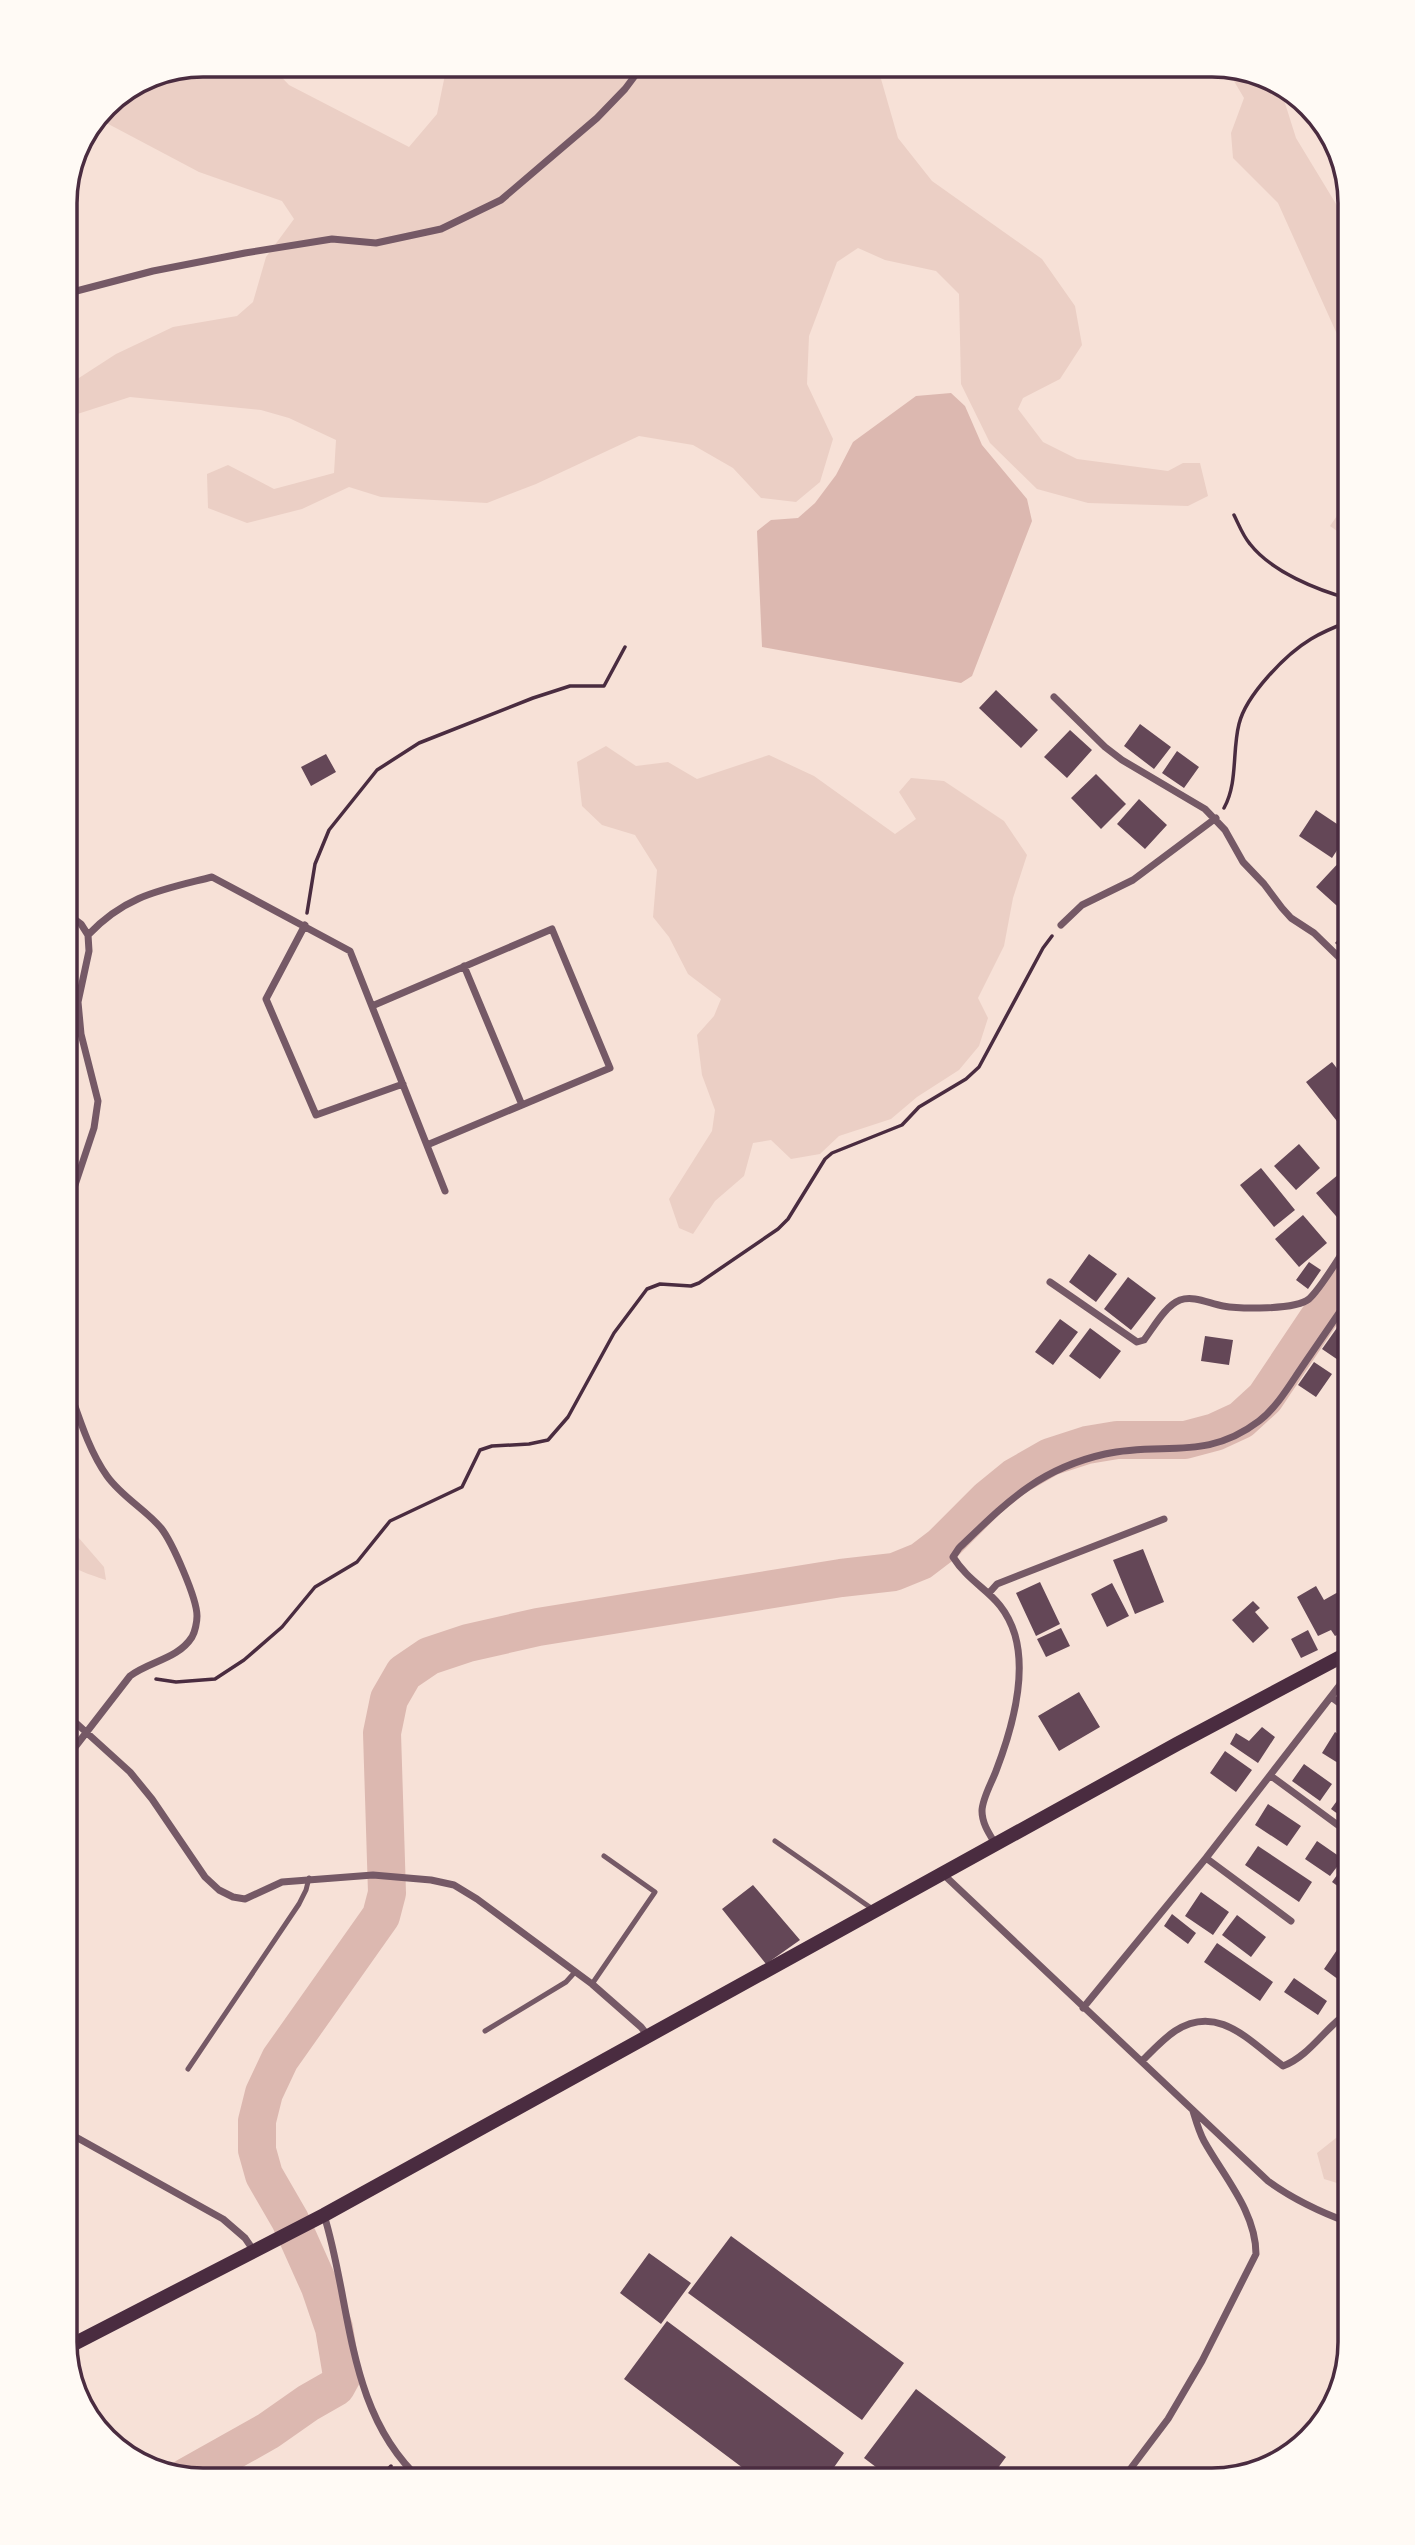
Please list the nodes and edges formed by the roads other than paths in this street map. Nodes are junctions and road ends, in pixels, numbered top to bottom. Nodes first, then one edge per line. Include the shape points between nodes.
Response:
1 (634, 77) edge
2 (77, 291) edge
3 (1054, 697) dead end
4 (1216, 818) junction
5 (77, 920) edge
6 (1061, 925) road end
7 (305, 926) junction
8 (88, 934) junction
9 (1338, 956) edge
10 (464, 966) junction
11 (372, 1006) junction
12 (403, 1084) junction
13 (522, 1105) junction
14 (427, 1144) junction
15 (77, 1179) edge
16 (445, 1191) dead end
17 (1338, 1258) edge
18 (1049, 1282) dead end
19 (1338, 1314) edge
20 (77, 1410) edge
21 (1164, 1519) dead end
22 (989, 1593) junction
23 (1338, 1658) edge
24 (1338, 1688) edge
25 (1331, 1697) junction
26 (1338, 1702) edge
27 (77, 1724) edge
28 (86, 1734) junction
29 (77, 1745) edge
30 (1270, 1776) junction
31 (1338, 1825) edge
32 (775, 1841) dead end
33 (996, 1845) junction
34 (604, 1856) dead end
35 (1206, 1858) junction
36 (943, 1874) junction
37 (309, 1878) junction
38 (876, 1912) junction
39 (1291, 1921) dead end
40 (575, 1972) junction
41 (592, 1984) junction
42 (1083, 2008) junction
43 (1338, 2018) edge
44 (485, 2031) dead end
45 (649, 2037) junction
46 (1142, 2061) junction
47 (188, 2069) dead end
48 (1192, 2108) junction
49 (77, 2138) edge
50 (318, 2218) junction
51 (1338, 2219) edge
52 (254, 2250) junction
53 (77, 2342) edge
54 (410, 2468) edge
55 (1131, 2468) edge

1 - 2 street via 597,118 501,200 442,229 376,243 332,239 245,253
3 - 4 street via 1122,760
4 - 6 street via 1133,880 1082,905
4 - 9 street via 1243,862 1282,908
5 - 8 street
7 - 8 street via 212,877 158,890 118,907
7 - 11 street via 350,951
7 - 12 street via 266,999 316,1115
8 - 15 street via 78,1002 80,1034 98,1101
10 - 11 street
10 - 13 street
10 - 13 street via 552,929 610,1068
11 - 12 street
12 - 14 street
13 - 14 street
14 - 16 street
17 - 18 street via 1299,1305 1239,1308 1182,1299 1137,1342
19 - 22 street via 1272,1410 1235,1436 1192,1449 1107,1454 1072,1463 1015,1495 953,1557 961,1570
20 - 28 street via 106,1475 163,1530 192,1592 197,1617 194,1634 183,1650 130,1676
21 - 22 street via 997,1584
22 - 33 street via 1008,1616 1020,1662 1008,1739 982,1810
23 - 33 main road
24 - 25 street
25 - 26 street
25 - 30 street
27 - 28 street
28 - 29 street
28 - 37 street via 130,1772 219,1890 245,1899 282,1882
30 - 31 street
30 - 35 street
32 - 38 lane
33 - 36 main road
34 - 41 lane via 655,1892
35 - 39 street
35 - 42 street
36 - 38 main road
36 - 42 street
37 - 40 street via 373,1875 454,1885
37 - 47 lane via 299,1903
38 - 45 main road
40 - 41 street
40 - 44 lane
41 - 45 street
42 - 46 street
43 - 46 street via 1297,2061 1283,2066 1224,2022 1193,2021 1173,2032
45 - 50 main road
46 - 48 street
48 - 51 street via 1289,2197
48 - 55 street via 1203,2139 1246,2213 1256,2237 1256,2254 1202,2361
49 - 52 street via 223,2219
50 - 52 main road
50 - 54 street via 332,2242 350,2340 373,2414
52 - 53 main road

